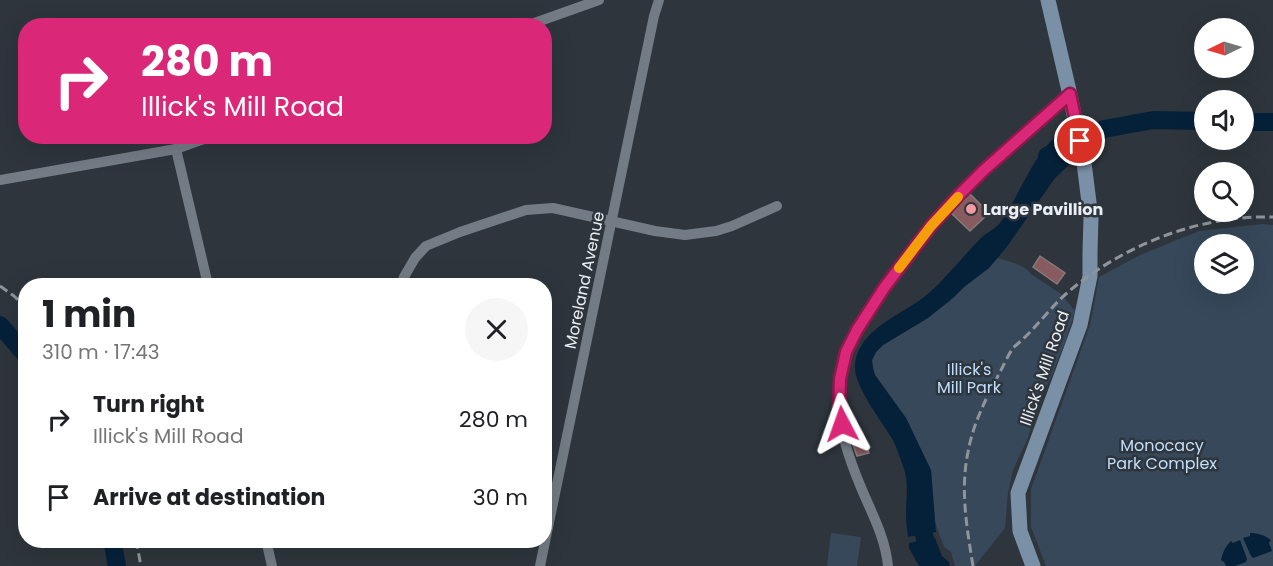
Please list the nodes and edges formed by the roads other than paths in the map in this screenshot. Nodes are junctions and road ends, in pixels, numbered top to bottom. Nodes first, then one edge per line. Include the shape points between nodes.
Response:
1 (599, 0) edge
2 (659, 0) edge
3 (1048, 0) edge
4 (548, 18) edge
5 (1070, 94) junction
6 (190, 144) edge
7 (176, 149) junction
8 (0, 180) edge
9 (777, 206) dead end
10 (611, 222) junction
11 (206, 278) edge
12 (404, 278) edge
13 (552, 481) edge
14 (557, 482) junction
15 (552, 507) edge
16 (268, 548) edge
17 (544, 548) edge
18 (272, 566) edge
19 (540, 566) edge
20 (888, 566) edge
21 (1033, 566) edge

1 - 4 street
2 - 10 street, Moreland Avenue
3 - 5 street, Illick's Mill Road
5 - 20 street via 984,170 931,226 870,309 846,352 839,409 848,450 880,530
5 - 21 street, Illick's Mill Road via 1091,218 1090,276 1080,325 1018,493 1020,531
6 - 7 street
7 - 8 street
7 - 11 street
9 - 10 street via 732,226 700,234 655,231
10 - 12 street via 553,208 514,213 426,246
10 - 14 street, Moreland Avenue
13 - 14 street
14 - 15 street, Moreland Avenue
16 - 18 street
17 - 19 street, Moreland Avenue

